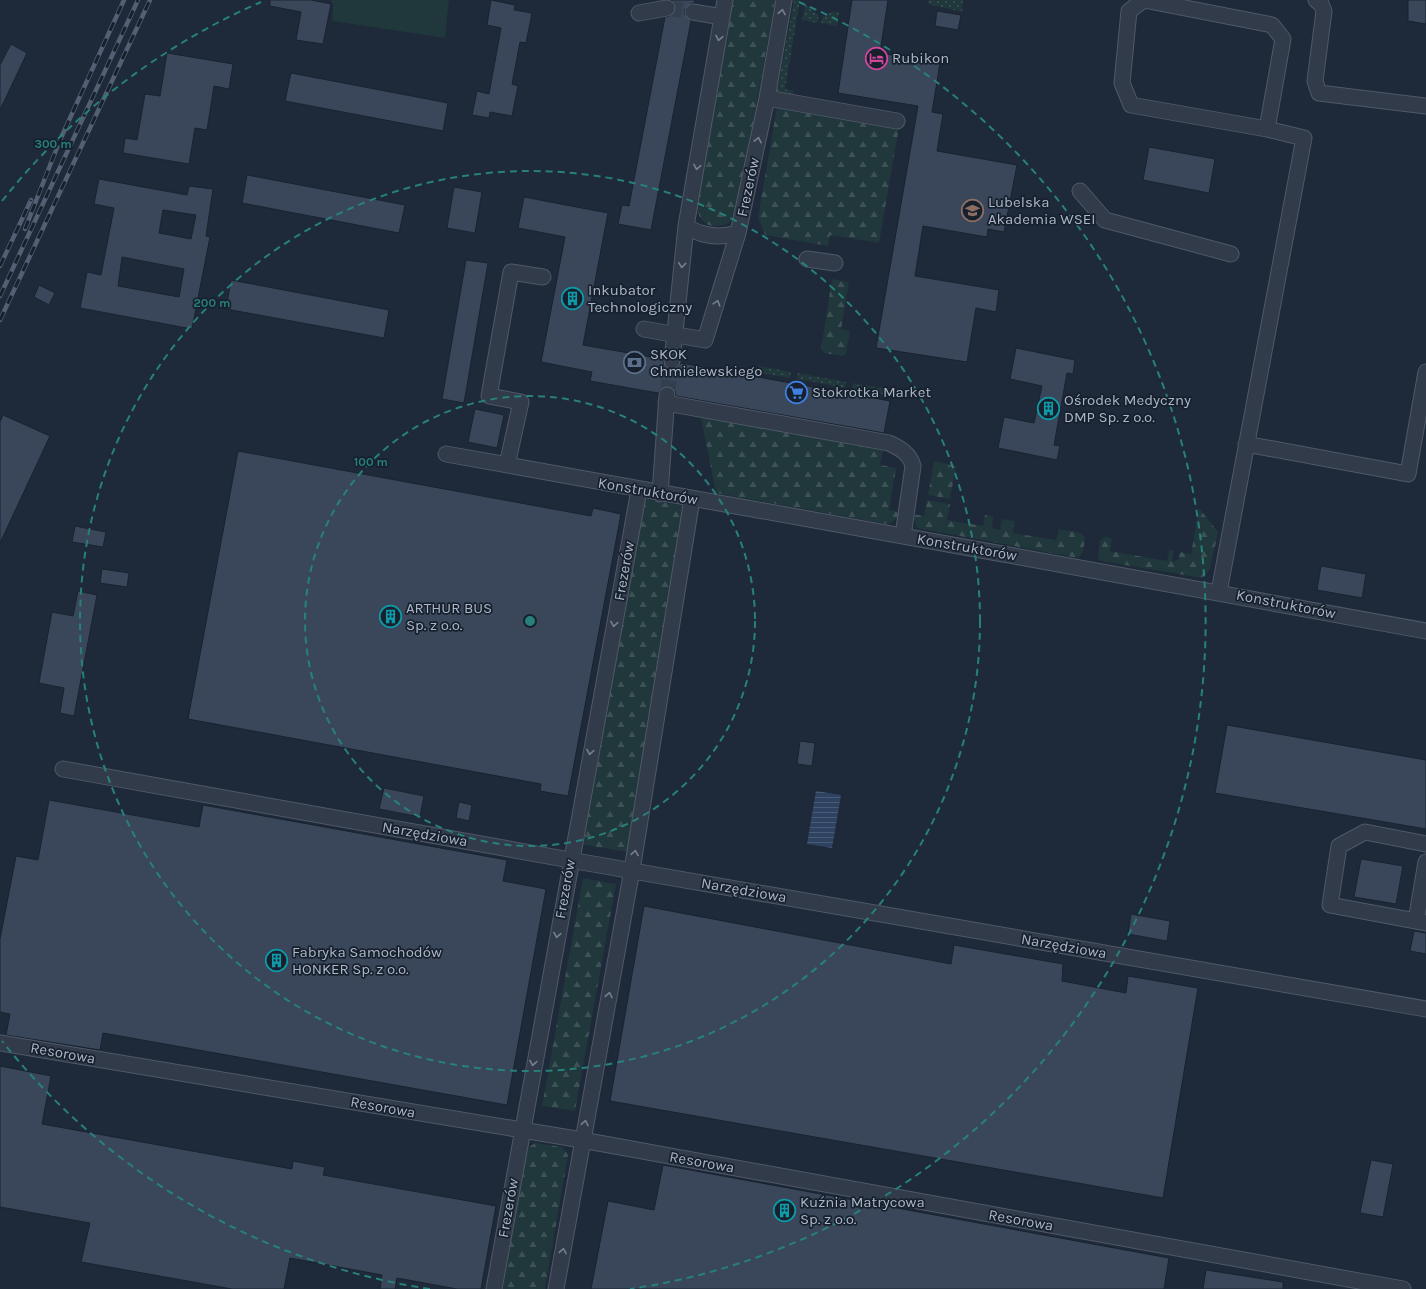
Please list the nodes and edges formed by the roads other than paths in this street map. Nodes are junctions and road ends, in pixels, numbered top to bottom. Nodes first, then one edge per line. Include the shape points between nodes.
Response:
1 (725, 0) edge
2 (784, 0) edge
3 (1316, 0) edge
4 (667, 8) tunnel mouth
5 (693, 12) tunnel mouth
6 (639, 13) dead end
7 (722, 17) junction
8 (767, 98) junction
9 (1426, 106) edge
10 (896, 121) dead end
11 (1267, 129) junction
12 (1080, 191) dead end
13 (686, 226) junction
14 (738, 233) junction
15 (1231, 254) dead end
16 (807, 258) dead end
17 (835, 263) dead end
18 (543, 277) dead end
19 (644, 330) dead end
20 (674, 335) junction
21 (672, 361) tunnel mouth
22 (1426, 372) edge
23 (1246, 444) junction
24 (446, 454) dead end
25 (507, 465) junction
26 (639, 490) junction
27 (660, 494) junction
28 (692, 499) junction
29 (903, 536) junction
30 (1219, 592) junction
31 (1426, 631) edge
32 (63, 769) dead end
33 (1426, 844) edge
34 (570, 860) junction
35 (1426, 862) edge
36 (632, 870) junction
37 (1421, 922) edge
38 (1426, 1009) edge
39 (0, 1043) edge
40 (521, 1130) junction
41 (582, 1140) junction
42 (494, 1289) edge
43 (556, 1289) edge
44 (1403, 1289) edge

1 - 7 street
8 -> 2 street, Frezerów
3 - 9 street via 1324,11 1315,81 1319,93
4 - 6 street
5 - 7 street
7 -> 13 street
8 - 10 street
14 -> 8 street, Frezerów
11 - 11 street via 1131,105 1122,83 1129,12 1144,0 1272,25 1283,39
11 - 23 street via 1304,138
12 - 15 street via 1105,220
13 - 14 street via 696,232 710,235 725,237
13 -> 20 street
20 -> 14 street, Frezerów via 705,340
16 - 17 street
18 - 25 street via 511,272 489,396 521,402
19 - 20 street, Frezerów
20 - 21 street
22 - 23 street via 1408,474
23 - 30 street
24 - 25 street, Konstruktorów
25 - 26 street, Konstruktorów
26 - 27 street, Konstruktorów
26 -> 34 street, Frezerów
27 - 28 street, Konstruktorów
27 - 29 street via 667,399 889,442 899,447 914,466
28 - 29 street, Konstruktorów
36 -> 28 street
29 - 30 street, Konstruktorów
30 - 31 street, Konstruktorów
32 - 34 street, Narzędziowa
33 - 37 street via 1365,832 1339,846 1330,905
34 - 36 street, Narzędziowa
34 -> 40 street, Frezerów
35 - 37 street
36 - 38 street, Narzędziowa
41 -> 36 street
39 - 40 street, Resorowa
40 - 41 street, Resorowa
40 - 42 street, Frezerów
43 -> 41 street
41 - 44 street, Resorowa

